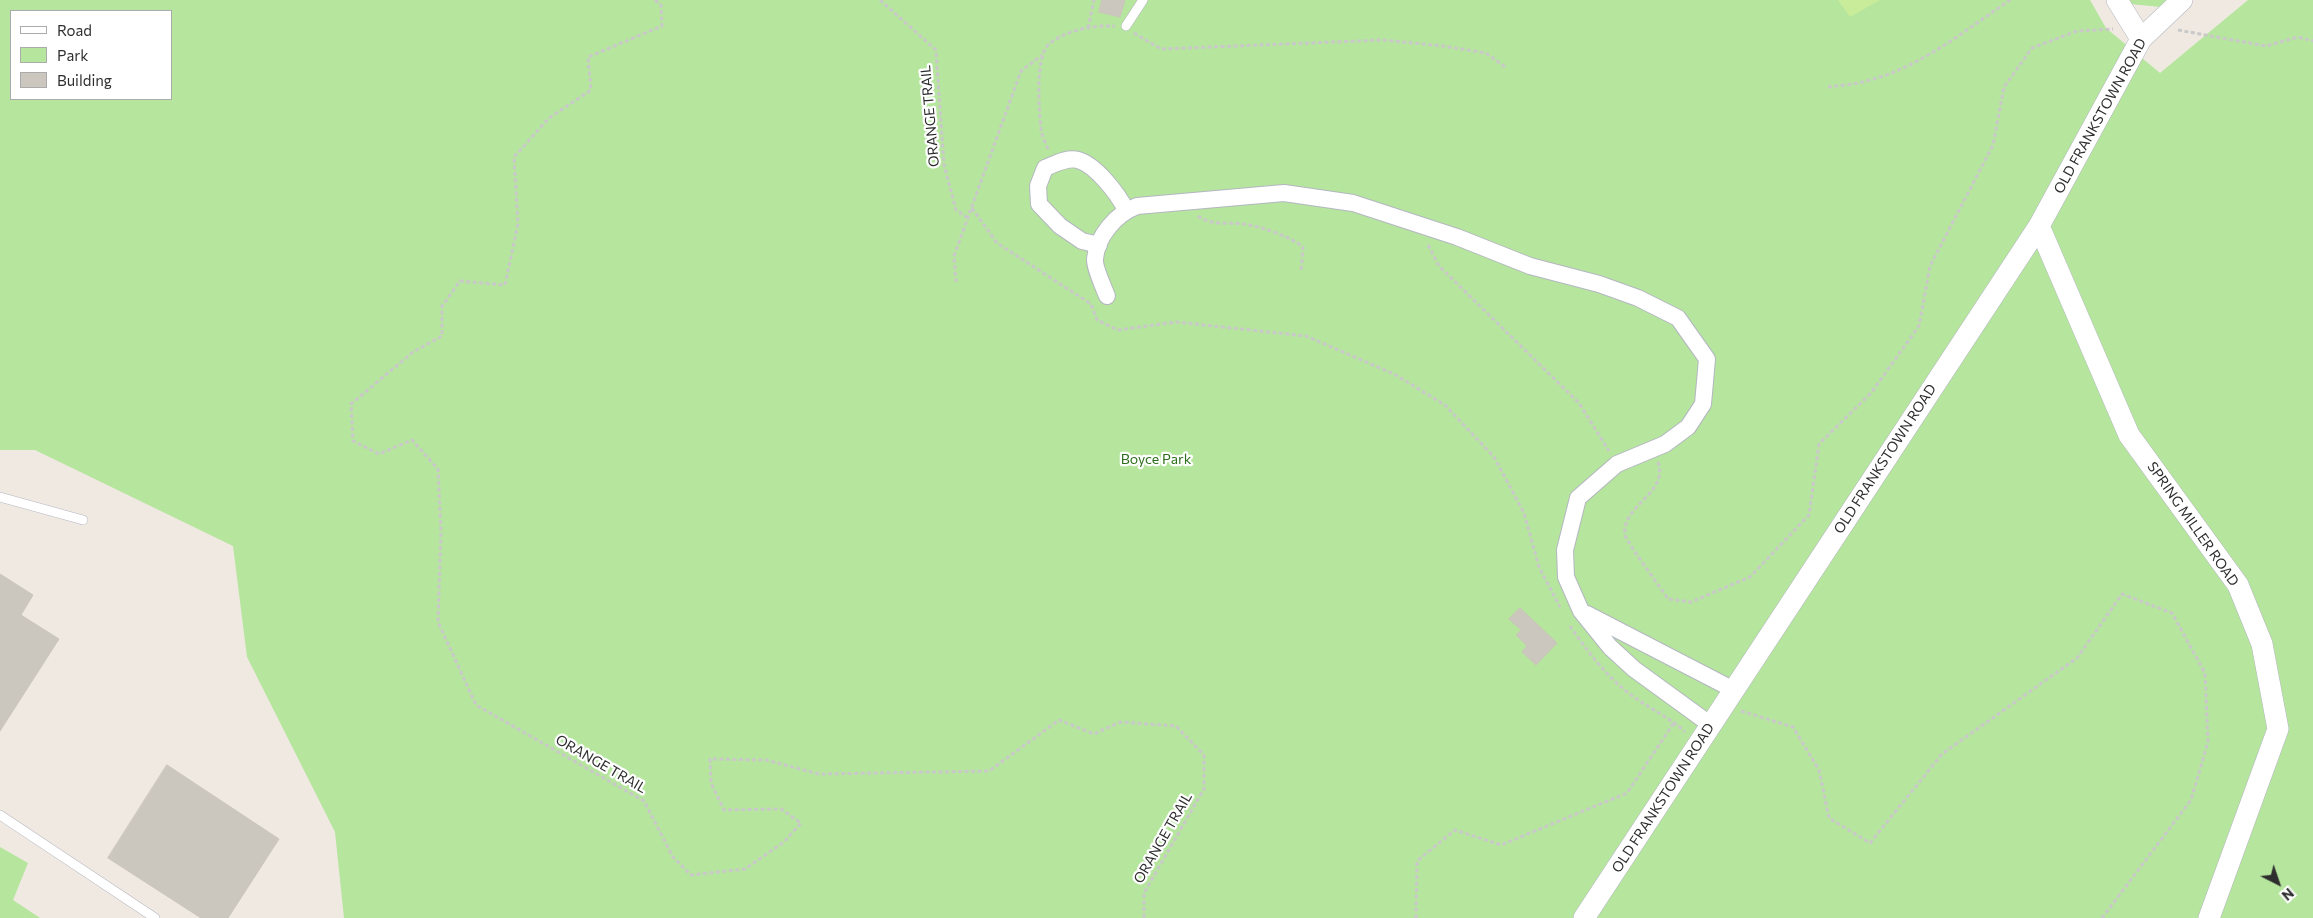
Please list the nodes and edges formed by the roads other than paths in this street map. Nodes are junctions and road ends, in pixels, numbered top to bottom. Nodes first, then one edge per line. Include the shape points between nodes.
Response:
1 (1142, 0) edge
2 (2117, 0) edge
3 (2182, 0) edge
4 (1126, 26) road end
5 (2143, 30) junction
6 (1126, 210) junction
7 (2039, 226) junction
8 (1099, 245) junction
9 (1107, 296) dead end
10 (0, 497) edge
11 (84, 520) dead end
12 (1581, 611) junction
13 (1729, 698) junction
14 (1711, 725) junction
15 (0, 815) edge
16 (155, 918) edge
17 (1584, 918) edge
18 (2209, 918) edge

1 - 4 lane
2 - 5 street
3 - 5 street, OLD FRANKSTOWN ROAD
5 - 7 street, OLD FRANKSTOWN ROAD
6 - 8 street via 1103,233
6 - 8 street via 1118,195 1094,169 1078,160 1064,160 1045,168 1038,186 1040,204 1060,226 1082,241
6 - 12 street via 1137,206 1284,193 1353,203 1457,236 1530,266 1599,284 1638,298 1678,318 1707,358 1703,404 1688,427 1665,444 1617,464 1578,498 1565,550 1566,577
7 - 13 street, OLD FRANKSTOWN ROAD
7 - 18 street, SPRING MILLER ROAD via 2129,435 2238,585 2262,644 2278,730
8 - 9 street via 1094,260
10 - 11 lane
12 - 13 street
12 - 14 street via 1610,647 1634,669
13 - 14 street, OLD FRANKSTOWN ROAD
14 - 17 street, OLD FRANKSTOWN ROAD
15 - 16 lane

